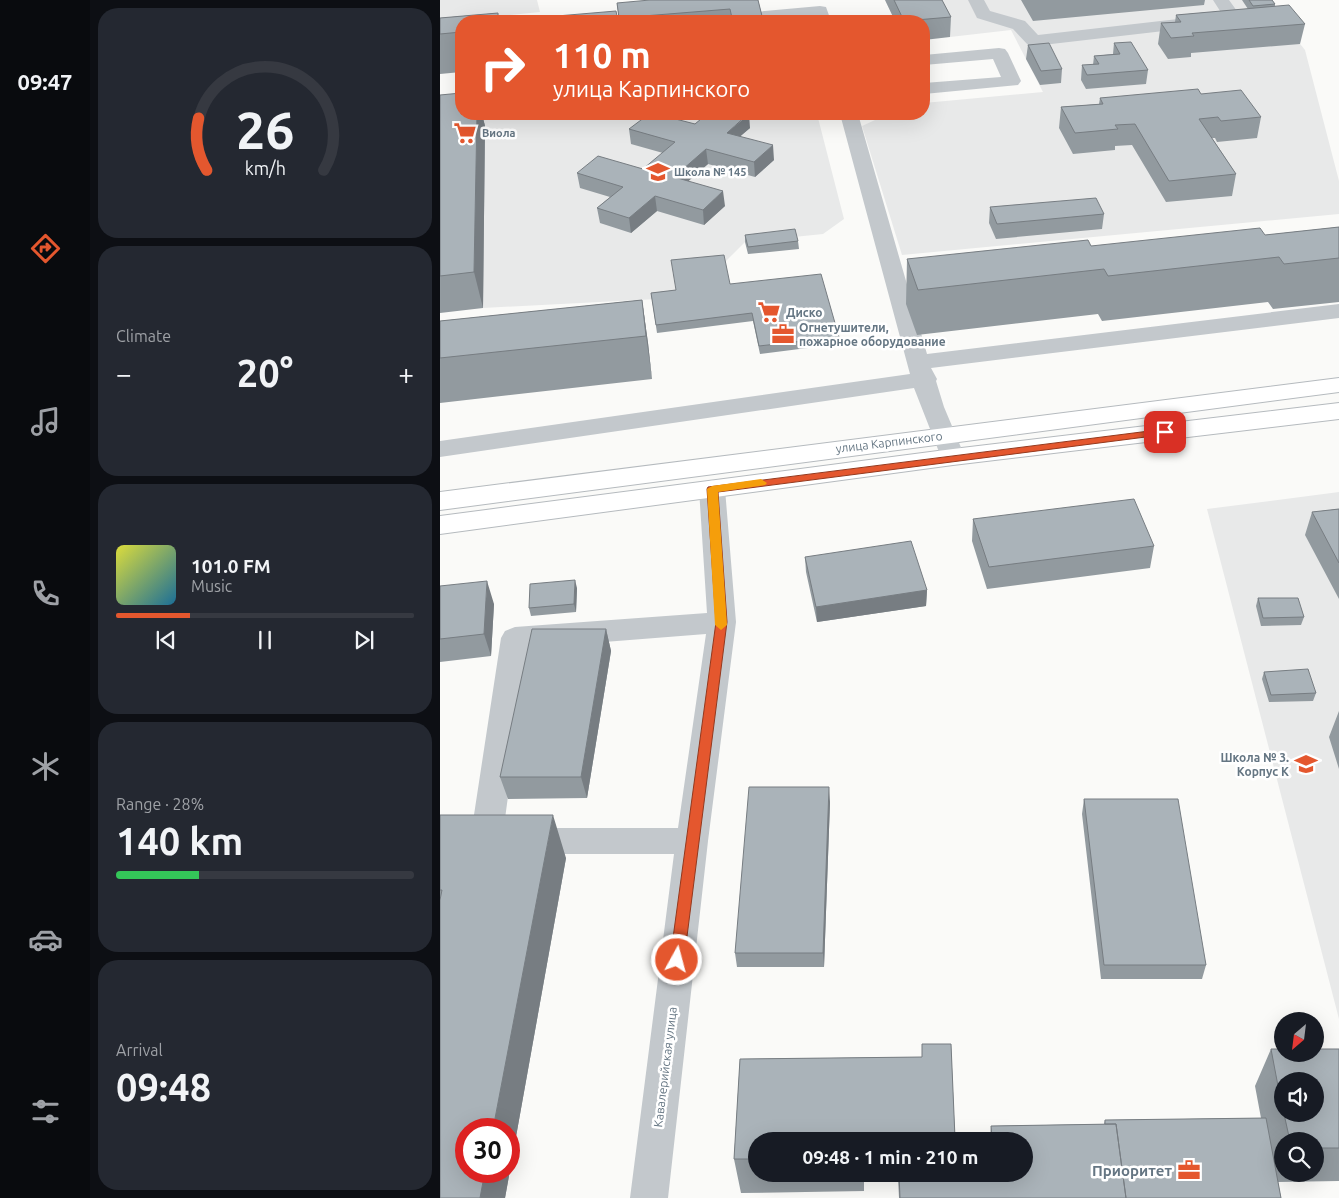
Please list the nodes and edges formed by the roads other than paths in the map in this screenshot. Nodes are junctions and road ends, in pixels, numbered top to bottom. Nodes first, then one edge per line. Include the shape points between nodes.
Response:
1 (976, 0) edge
2 (1221, 0) edge
3 (777, 15) edge
4 (821, 15) edge
5 (930, 59) edge
6 (930, 87) edge
7 (851, 120) edge
8 (1339, 311) edge
9 (921, 371) junction
10 (1339, 385) edge
11 (1339, 411) edge
12 (948, 446) junction
13 (440, 449) edge
14 (712, 489) junction
15 (440, 501) edge
16 (440, 525) edge
17 (722, 622) junction
18 (692, 841) junction
19 (649, 1198) edge

1 - 2 street via 984,14 1019,25 1034,41 1233,18
3 - 4 street via 820,11
5 - 6 street via 999,53 1012,81
7 - 9 street
8 - 9 street
9 - 12 street
9 - 13 street
10 - 12 main road, улица Карпинского
11 - 12 main road, улица Карпинского
12 - 14 main road, улица Карпинского
12 - 15 main road, улица Карпинского
14 - 16 main road, улица Карпинского
14 - 17 street, Кавалерийская улица
17 - 18 street, Кавалерийская улица
17 - 18 street via 515,638 474,842
18 - 19 street, Кавалерийская улица

